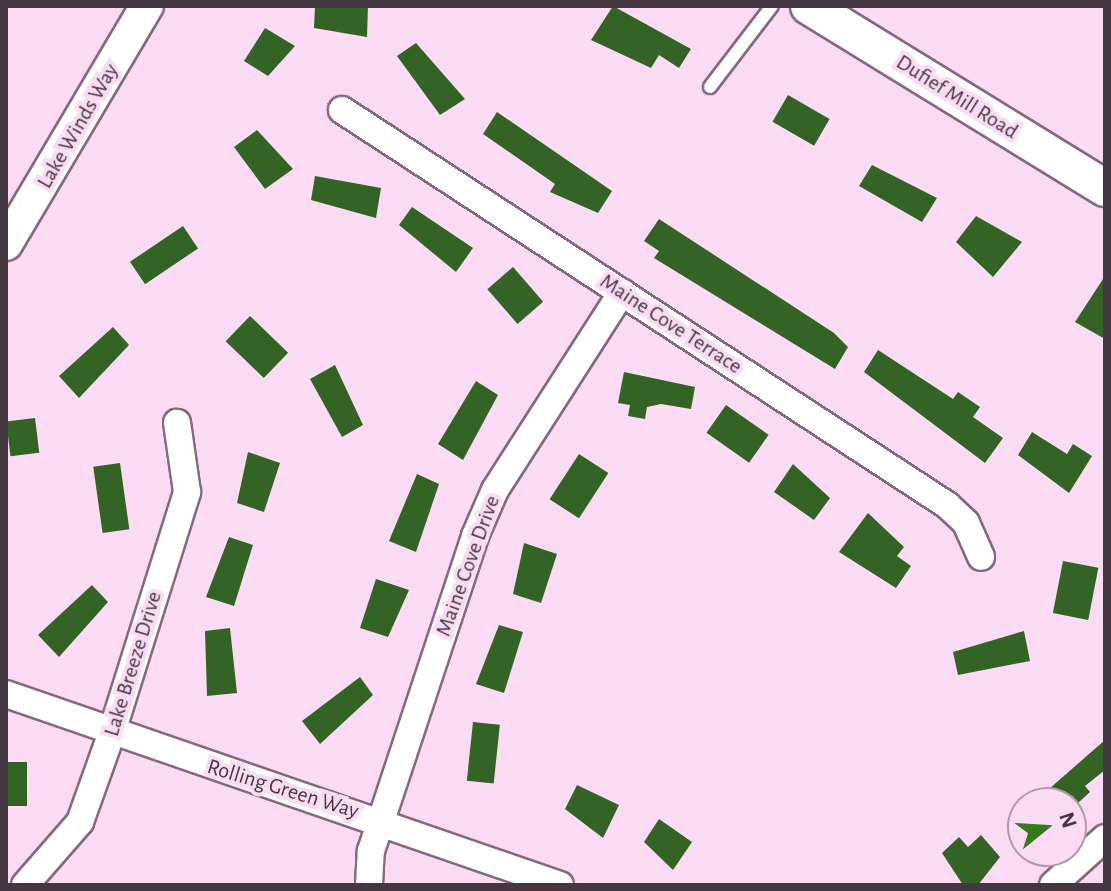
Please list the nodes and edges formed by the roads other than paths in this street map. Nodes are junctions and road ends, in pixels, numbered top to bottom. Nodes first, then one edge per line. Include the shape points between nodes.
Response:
1 (147, 6) edge
2 (772, 6) edge
3 (811, 6) edge
4 (710, 87) dead end
5 (342, 110) dead end
6 (1105, 188) edge
7 (6, 244) edge
8 (622, 292) junction
9 (177, 423) dead end
10 (981, 557) dead end
11 (6, 694) edge
12 (111, 735) junction
13 (381, 820) junction
14 (1105, 838) edge
15 (25, 885) edge
16 (369, 885) edge
17 (560, 885) edge
18 (1053, 885) edge

1 - 7 street, Lake Winds Way
2 - 4 lane
3 - 6 main road, Dufief Mill Road
5 - 8 street, Maine Cove Terrace
8 - 10 street, Maine Cove Terrace via 947,505 966,523
8 - 13 street, Maine Cove Drive via 495,490
9 - 12 street, Lake Breeze Drive via 187,453 187,492
11 - 12 street, Rolling Green Way
12 - 13 street, Rolling Green Way
12 - 15 street, Lake Breeze Drive via 80,822
13 - 16 street, Maine Cove Drive
13 - 17 street, Rolling Green Way
14 - 18 street

